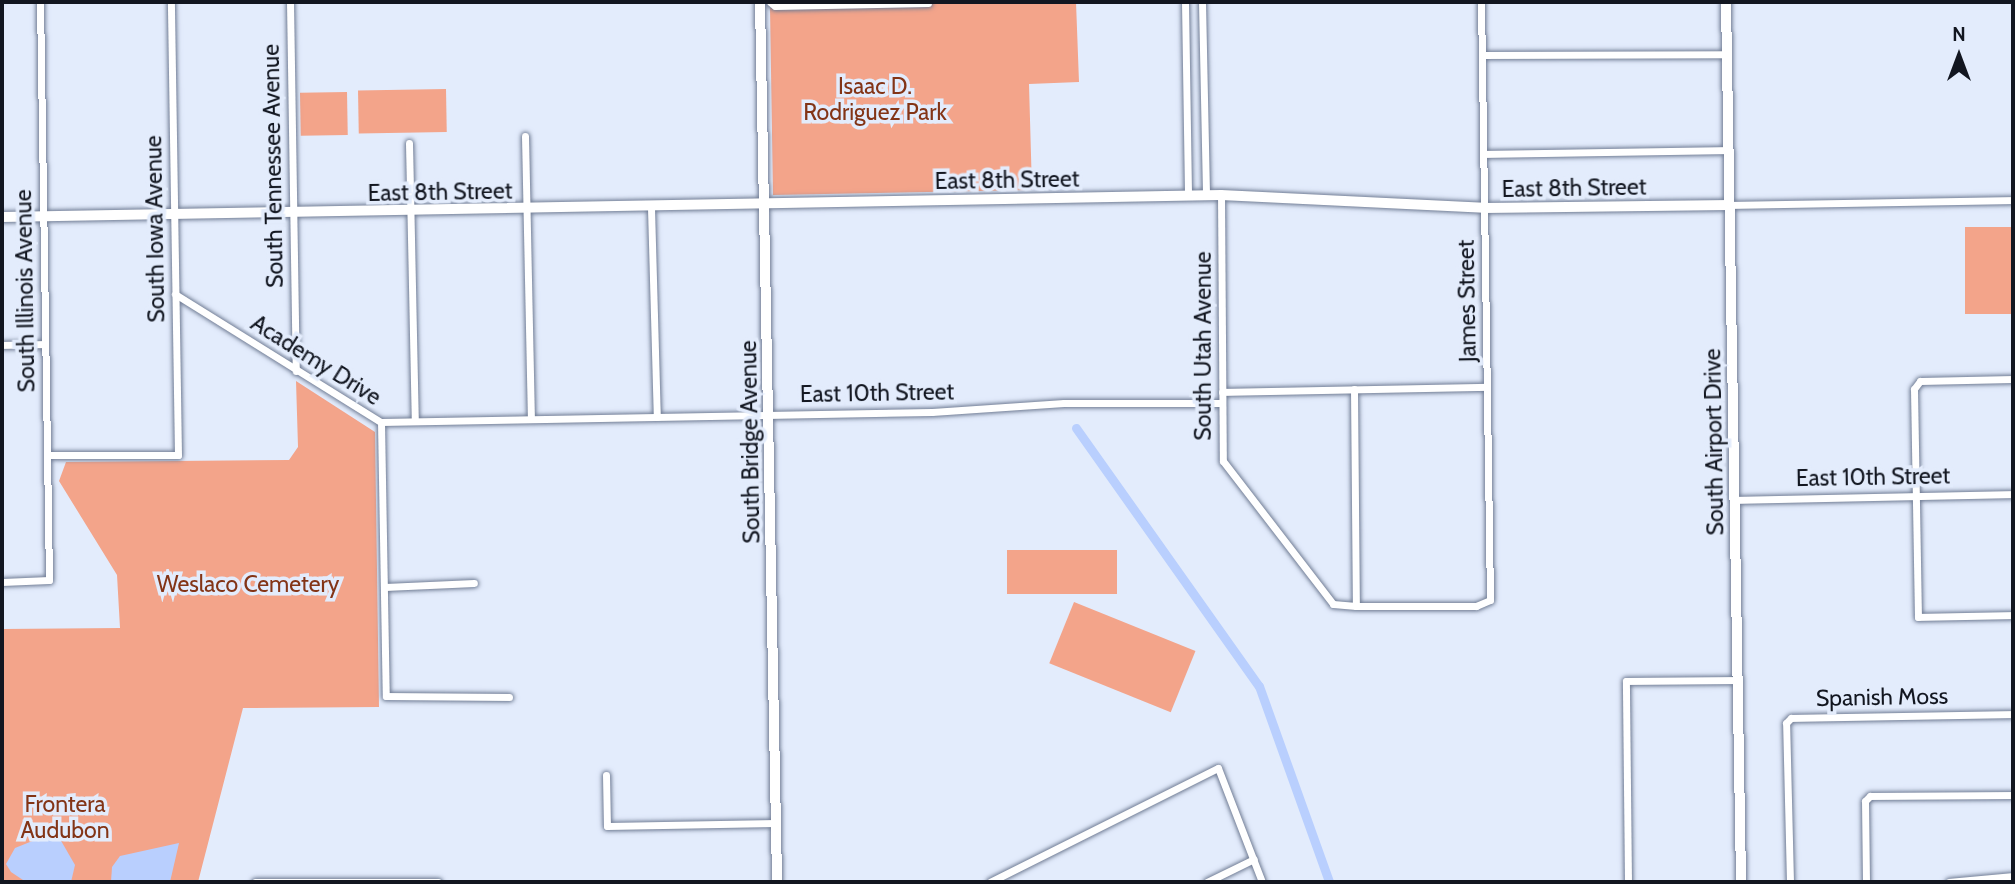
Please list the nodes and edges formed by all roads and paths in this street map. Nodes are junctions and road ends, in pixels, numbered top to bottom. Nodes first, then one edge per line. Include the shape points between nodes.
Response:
1 (40, 2) edge
2 (171, 2) edge
3 (289, 2) edge
4 (760, 2) edge
5 (770, 2) edge
6 (1185, 2) edge
7 (1202, 2) edge
8 (1481, 2) edge
9 (1726, 2) edge
10 (928, 3) edge
11 (1727, 54) junction
12 (1483, 55) junction
13 (525, 136) dead end
14 (409, 143) dead end
15 (1729, 150) junction
16 (1484, 154) junction
17 (1188, 195) junction
18 (1206, 195) junction
19 (1221, 195) junction
20 (2013, 200) edge
21 (764, 204) junction
22 (1730, 205) junction
23 (651, 208) junction
24 (1485, 208) junction
25 (526, 210) junction
26 (293, 213) junction
27 (410, 213) junction
28 (174, 214) junction
29 (44, 216) junction
30 (2, 217) edge
31 (175, 294) junction
32 (44, 344) junction
33 (2, 345) edge
34 (296, 371) junction
35 (2013, 379) edge
36 (1487, 387) junction
37 (1354, 389) junction
38 (1222, 392) junction
39 (1222, 403) junction
40 (769, 414) junction
41 (657, 417) junction
42 (531, 418) junction
43 (415, 420) junction
44 (381, 422) junction
45 (47, 455) junction
46 (2013, 494) edge
47 (1916, 495) junction
48 (1734, 500) junction
49 (2, 582) edge
50 (474, 583) dead end
51 (384, 587) junction
52 (1356, 606) junction
53 (2013, 615) edge
54 (1737, 680) junction
55 (509, 697) dead end
56 (2013, 714) edge
57 (606, 775) dead end
58 (2013, 795) edge
59 (776, 823) junction
60 (1254, 859) junction
61 (2013, 876) edge
62 (285, 881) edge
63 (334, 881) edge
64 (386, 881) edge
65 (255, 882) edge
66 (438, 882) edge
67 (777, 882) edge
68 (990, 882) edge
69 (1207, 882) edge
70 (1262, 882) edge
71 (1628, 882) edge
72 (1741, 882) edge
73 (1790, 882) edge
74 (1866, 882) edge
75 (1949, 882) edge

1 - 29 street, South Illinois Avenue
2 - 28 street, South Iowa Avenue
3 - 26 street, South Tennessee Avenue
4 - 21 street, South Bridge Avenue
5 - 10 street via 775,6
6 - 17 street
7 - 18 street
8 - 12 street, James Street
9 - 11 street, South Airport Drive
11 - 12 street
11 - 15 street, South Airport Drive
12 - 16 street, James Street
13 - 25 street
14 - 27 street
15 - 16 street
15 - 22 street, South Airport Drive
16 - 24 street, James Street
17 - 18 street, East 8th Street
17 - 21 street, East 8th Street
18 - 19 street, East 8th Street
19 - 24 street, East 8th Street
19 - 38 street, South Utah Avenue
20 - 22 street, East 8th Street
21 - 23 street, East 8th Street
21 - 40 street, South Bridge Avenue
22 - 24 street, East 8th Street
22 - 48 street, South Airport Drive
23 - 25 street, East 8th Street
23 - 41 street
24 - 36 street, James Street
25 - 27 street, East 8th Street
25 - 42 street
26 - 27 street, East 8th Street
26 - 28 street, East 8th Street
26 - 34 street, South Tennessee Avenue
27 - 43 street
28 - 29 street, East 8th Street
28 - 31 street, South Iowa Avenue
29 - 30 street, East 8th Street
29 - 32 street, South Illinois Avenue
31 - 34 street, Academy Drive
31 - 45 street, South Iowa Avenue via 178,455
32 - 33 street
32 - 45 street, South Illinois Avenue
34 - 44 street, Academy Drive
35 - 47 street via 1920,381 1914,389
36 - 37 street
36 - 52 street, James Street via 1490,600 1476,606
37 - 38 street
37 - 52 street
38 - 39 street, South Utah Avenue
39 - 40 street, East 10th Street via 1064,402 1029,409
39 - 52 street, South Utah Avenue via 1223,461 1332,604
40 - 41 street, East 10th Street
40 - 59 street, South Bridge Avenue
41 - 42 street, East 10th Street
42 - 43 street, Academy Drive
43 - 44 street, Academy Drive
44 - 51 street
45 - 49 street, South Illinois Avenue via 49,580
46 - 47 street, East 10th Street
47 - 48 street, East 10th Street
47 - 53 street via 1918,617
48 - 54 street, South Airport Drive
50 - 51 street
51 - 55 street via 386,696
54 - 71 street via 1626,681
54 - 72 street, South Airport Drive
56 - 73 street, Spanish Moss via 1791,718 1786,723
57 - 59 street via 607,826
58 - 74 street via 1870,796 1865,801
59 - 67 street, South Bridge Avenue
60 - 68 street via 1218,768
60 - 69 street
60 - 70 street
61 - 75 street
62 - 63 street
62 - 65 street
63 - 64 street
64 - 66 street

